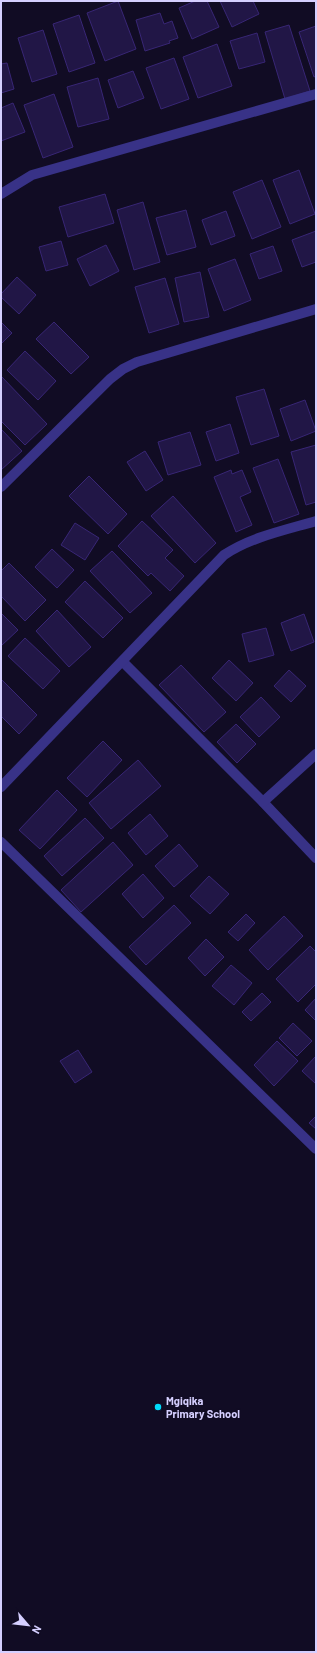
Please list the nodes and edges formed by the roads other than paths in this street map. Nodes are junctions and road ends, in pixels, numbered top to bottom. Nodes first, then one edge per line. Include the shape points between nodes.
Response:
1 (316, 94) edge
2 (1, 194) edge
3 (316, 309) edge
4 (1, 487) edge
5 (316, 521) edge
6 (123, 662) junction
7 (316, 754) edge
8 (1, 787) edge
9 (263, 802) junction
10 (1, 842) edge
11 (316, 858) edge
12 (316, 1149) edge

1 - 2 street via 32,175
3 - 4 street via 137,362 123,369
5 - 6 street via 249,541 224,555
6 - 8 street
6 - 9 street
7 - 9 street
9 - 11 street
10 - 12 street

